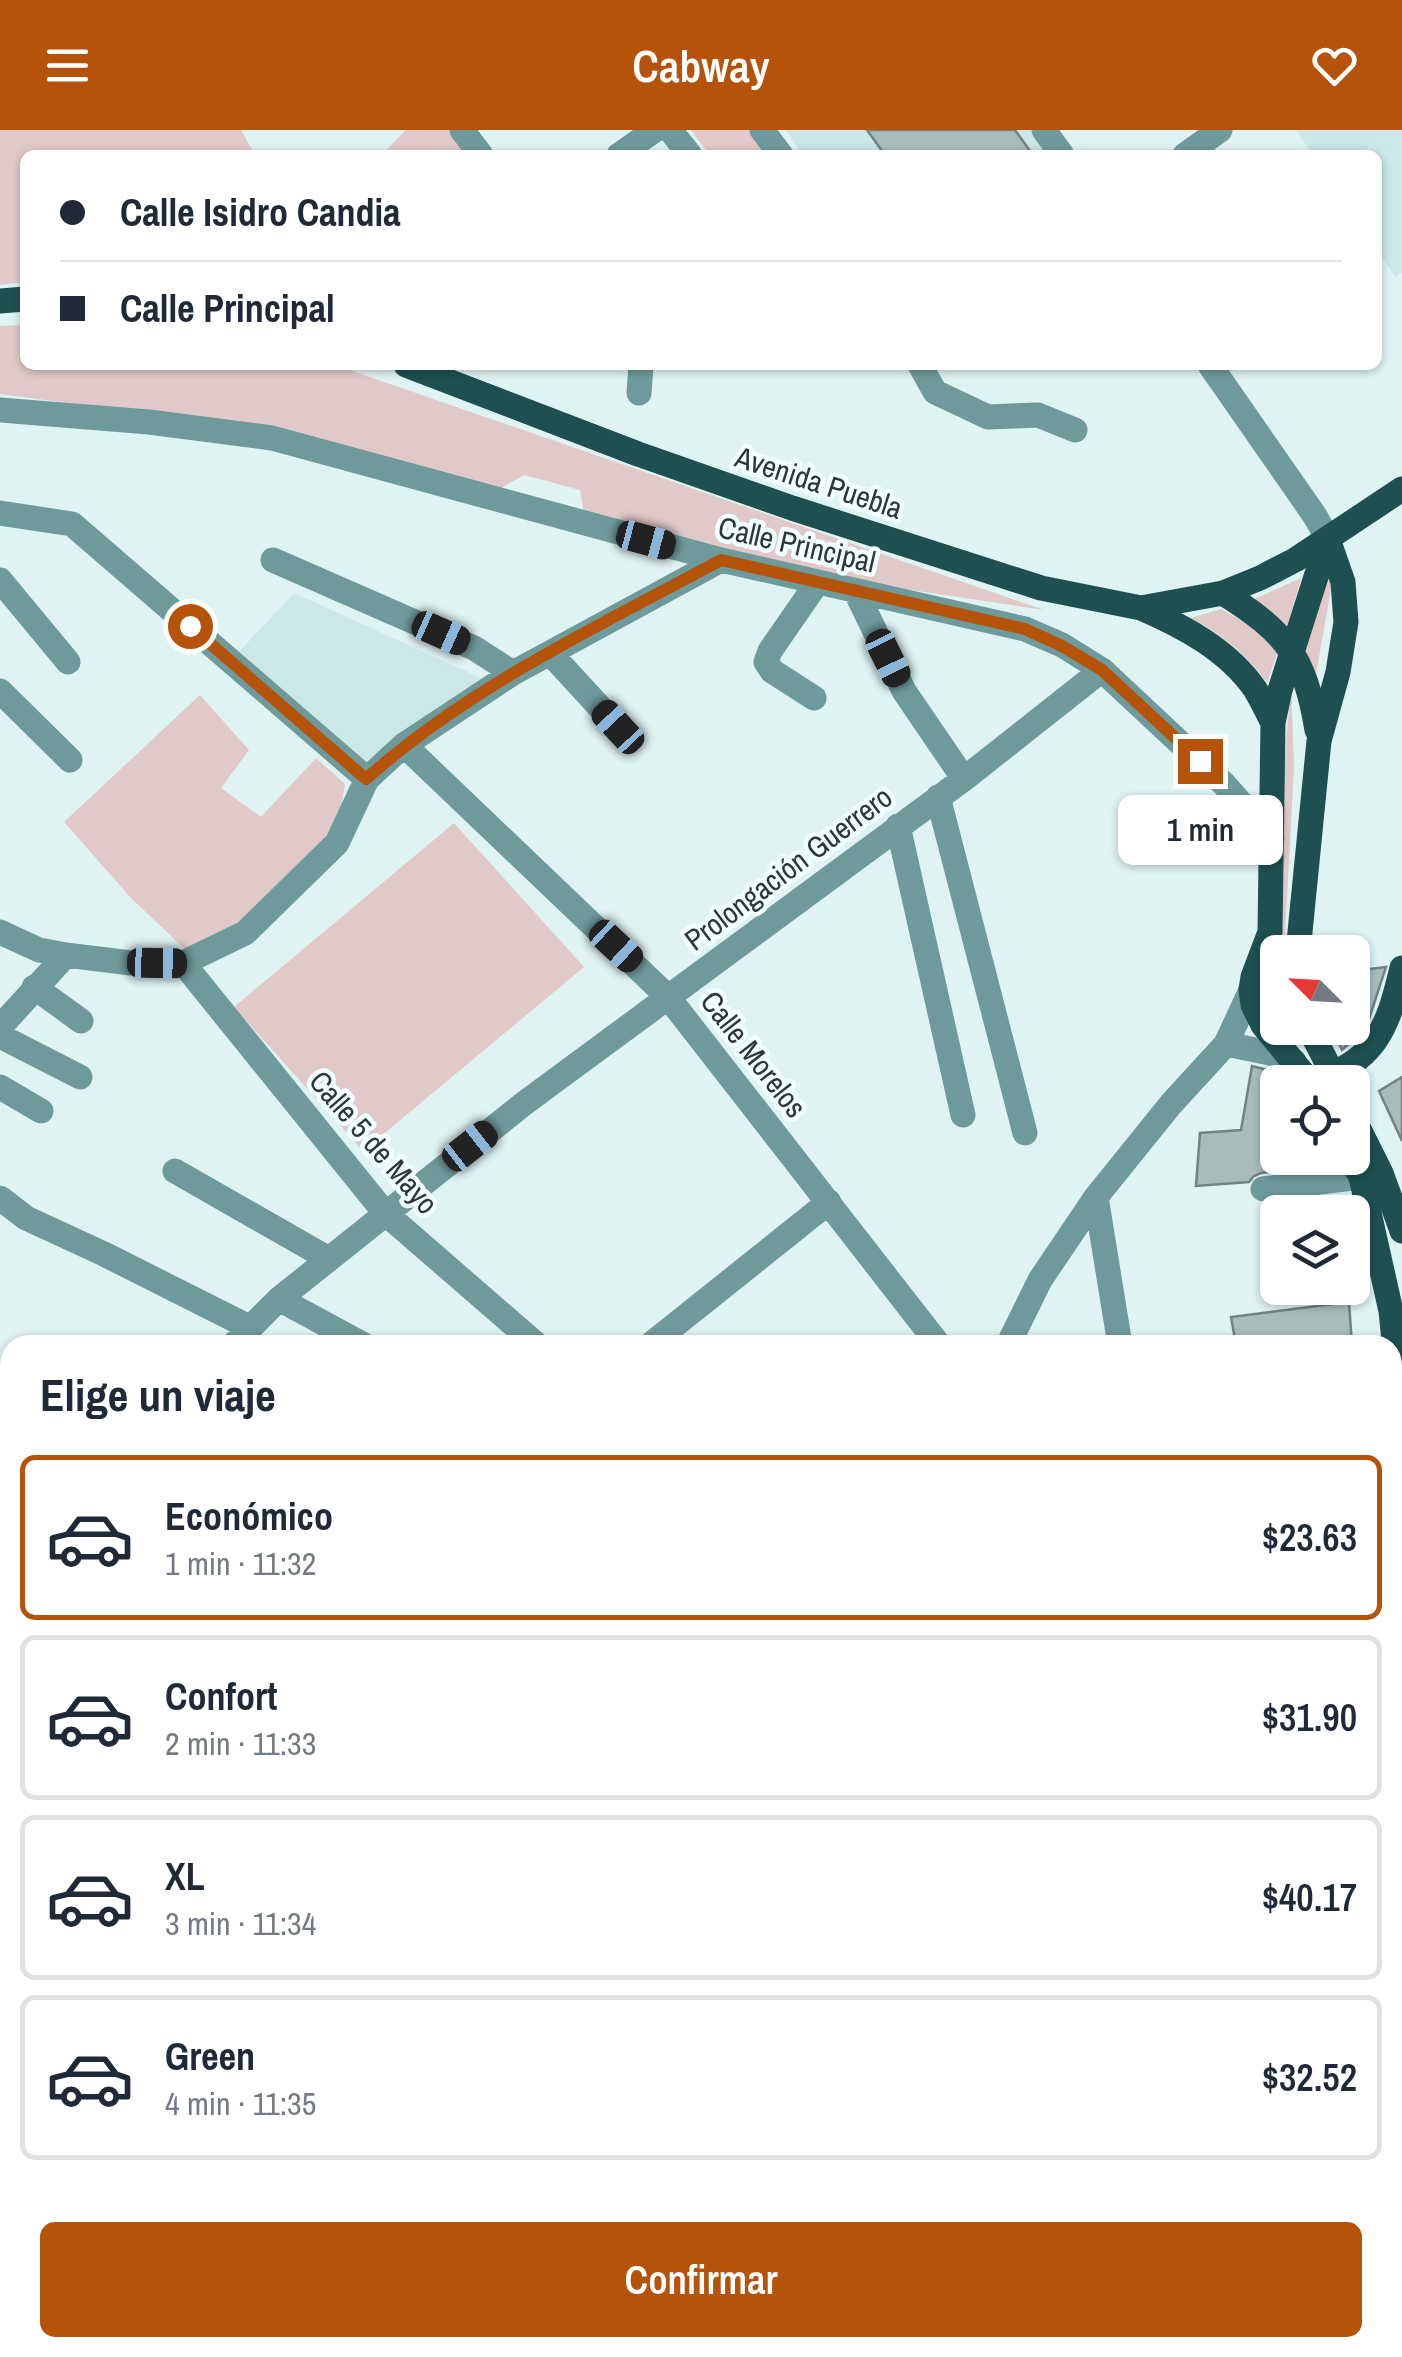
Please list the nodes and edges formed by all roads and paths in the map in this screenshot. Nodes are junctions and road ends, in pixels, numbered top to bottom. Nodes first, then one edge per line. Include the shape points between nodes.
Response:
1 (462, 130) edge
2 (655, 130) edge
3 (670, 130) edge
4 (762, 130) edge
5 (1220, 130) edge
6 (477, 150) edge
7 (626, 150) edge
8 (686, 150) edge
9 (777, 150) edge
10 (1192, 150) edge
11 (419, 370) edge
12 (641, 370) edge
13 (923, 370) edge
14 (1213, 370) edge
15 (639, 393) dead end
16 (0, 410) edge
17 (1075, 430) dead end
18 (1402, 488) edge
19 (0, 513) edge
20 (1328, 539) junction
21 (273, 560) dead end
22 (721, 560) junction
23 (0, 580) edge
24 (817, 583) junction
25 (856, 592) junction
26 (1223, 592) junction
27 (1141, 608) junction
28 (1292, 651) junction
29 (550, 653) junction
30 (68, 662) dead end
31 (1102, 670) junction
32 (513, 673) junction
33 (0, 691) edge
34 (814, 698) dead end
35 (1274, 723) junction
36 (618, 727) dead end
37 (1319, 741) junction
38 (404, 745) junction
39 (70, 760) dead end
40 (366, 779) junction
41 (964, 779) junction
42 (938, 798) junction
43 (898, 826) junction
44 (1272, 838) junction
45 (0, 932) edge
46 (1270, 935) edge
47 (1300, 935) edge
48 (66, 955) junction
49 (183, 963) junction
50 (1402, 968) edge
51 (1260, 976) edge
52 (34, 987) junction
53 (1251, 990) junction
54 (668, 997) junction
55 (81, 1021) dead end
56 (0, 1027) edge
57 (0, 1036) edge
58 (1226, 1044) junction
59 (1294, 1065) edge
60 (1304, 1065) edge
61 (1345, 1065) edge
62 (80, 1077) dead end
63 (0, 1087) edge
64 (42, 1112) dead end
65 (963, 1114) dead end
66 (1024, 1133) dead end
67 (1370, 1152) edge
68 (174, 1171) dead end
69 (1323, 1175) edge
70 (1358, 1175) edge
71 (1262, 1190) dead end
72 (1096, 1197) junction
73 (0, 1198) edge
74 (829, 1202) junction
75 (385, 1212) junction
76 (1402, 1231) edge
77 (329, 1259) junction
78 (278, 1299) junction
79 (1396, 1310) edge
80 (239, 1335) edge
81 (242, 1335) edge
82 (345, 1335) edge
83 (507, 1335) edge
84 (663, 1335) edge
85 (931, 1335) edge
86 (1013, 1335) edge
87 (1118, 1335) edge
88 (1397, 1335) edge

1 - 6 street
2 - 7 street
3 - 8 street
4 - 9 street
5 - 10 street
11 - 27 main road, Avenida Puebla via 792,508 1041,588
12 - 15 street
13 - 17 street via 935,392 988,418 1038,415
14 - 20 street
16 - 22 street, Calle Principal via 272,438
18 - 20 main road, Avenida Puebla
19 - 40 street via 72,524
20 - 26 main road, Avenida Puebla
20 - 28 main road
20 - 37 main road via 1343,582 1346,622
21 - 32 street via 474,648
22 - 24 street, Calle Principal
22 - 29 street
23 - 30 street
24 - 25 street, Calle Principal
24 - 34 street via 766,662
25 - 31 street, Calle Principal via 1025,629
25 - 41 street via 904,691
26 - 27 main road, Avenida Puebla
26 - 28 main road
27 - 35 main road via 1188,630 1230,662
28 - 35 main road
28 - 37 main road via 1311,695
29 - 32 street
29 - 36 street
31 - 41 street, Prolongación Guerrero
31 - 44 street, Calle Principal
32 - 38 street
33 - 39 street
35 - 44 main road
37 - 47 main road
38 - 40 street
38 - 54 street, Calle Morelos
40 - 49 street via 337,843 245,933
41 - 42 street, Prolongación Guerrero
42 - 43 street, Prolongación Guerrero
42 - 66 street
43 - 54 street, Prolongación Guerrero
43 - 65 street
44 - 46 main road
45 - 48 street
48 - 49 street
48 - 52 street
49 - 75 street, Calle 5 de Mayo
50 - 61 main road via 1377,1040
51 - 53 main road
52 - 55 street
52 - 56 street
53 - 58 street
53 - 60 main road via 1262,1025
54 - 74 street, Calle Morelos
54 - 75 street, Prolongación Guerrero
57 - 62 street
58 - 59 street
58 - 72 street
63 - 64 street
67 - 76 main road
68 - 77 street
69 - 71 street
70 - 79 main road
72 - 86 street via 1040,1280
72 - 87 street
73 - 80 street
74 - 84 street
74 - 85 street, Calle Morelos
75 - 77 street, Prolongación Guerrero
75 - 83 street, Calle 5 de Mayo
77 - 78 street, Prolongación Guerrero
78 - 81 street, Prolongación Guerrero
78 - 82 street
79 - 88 main road

